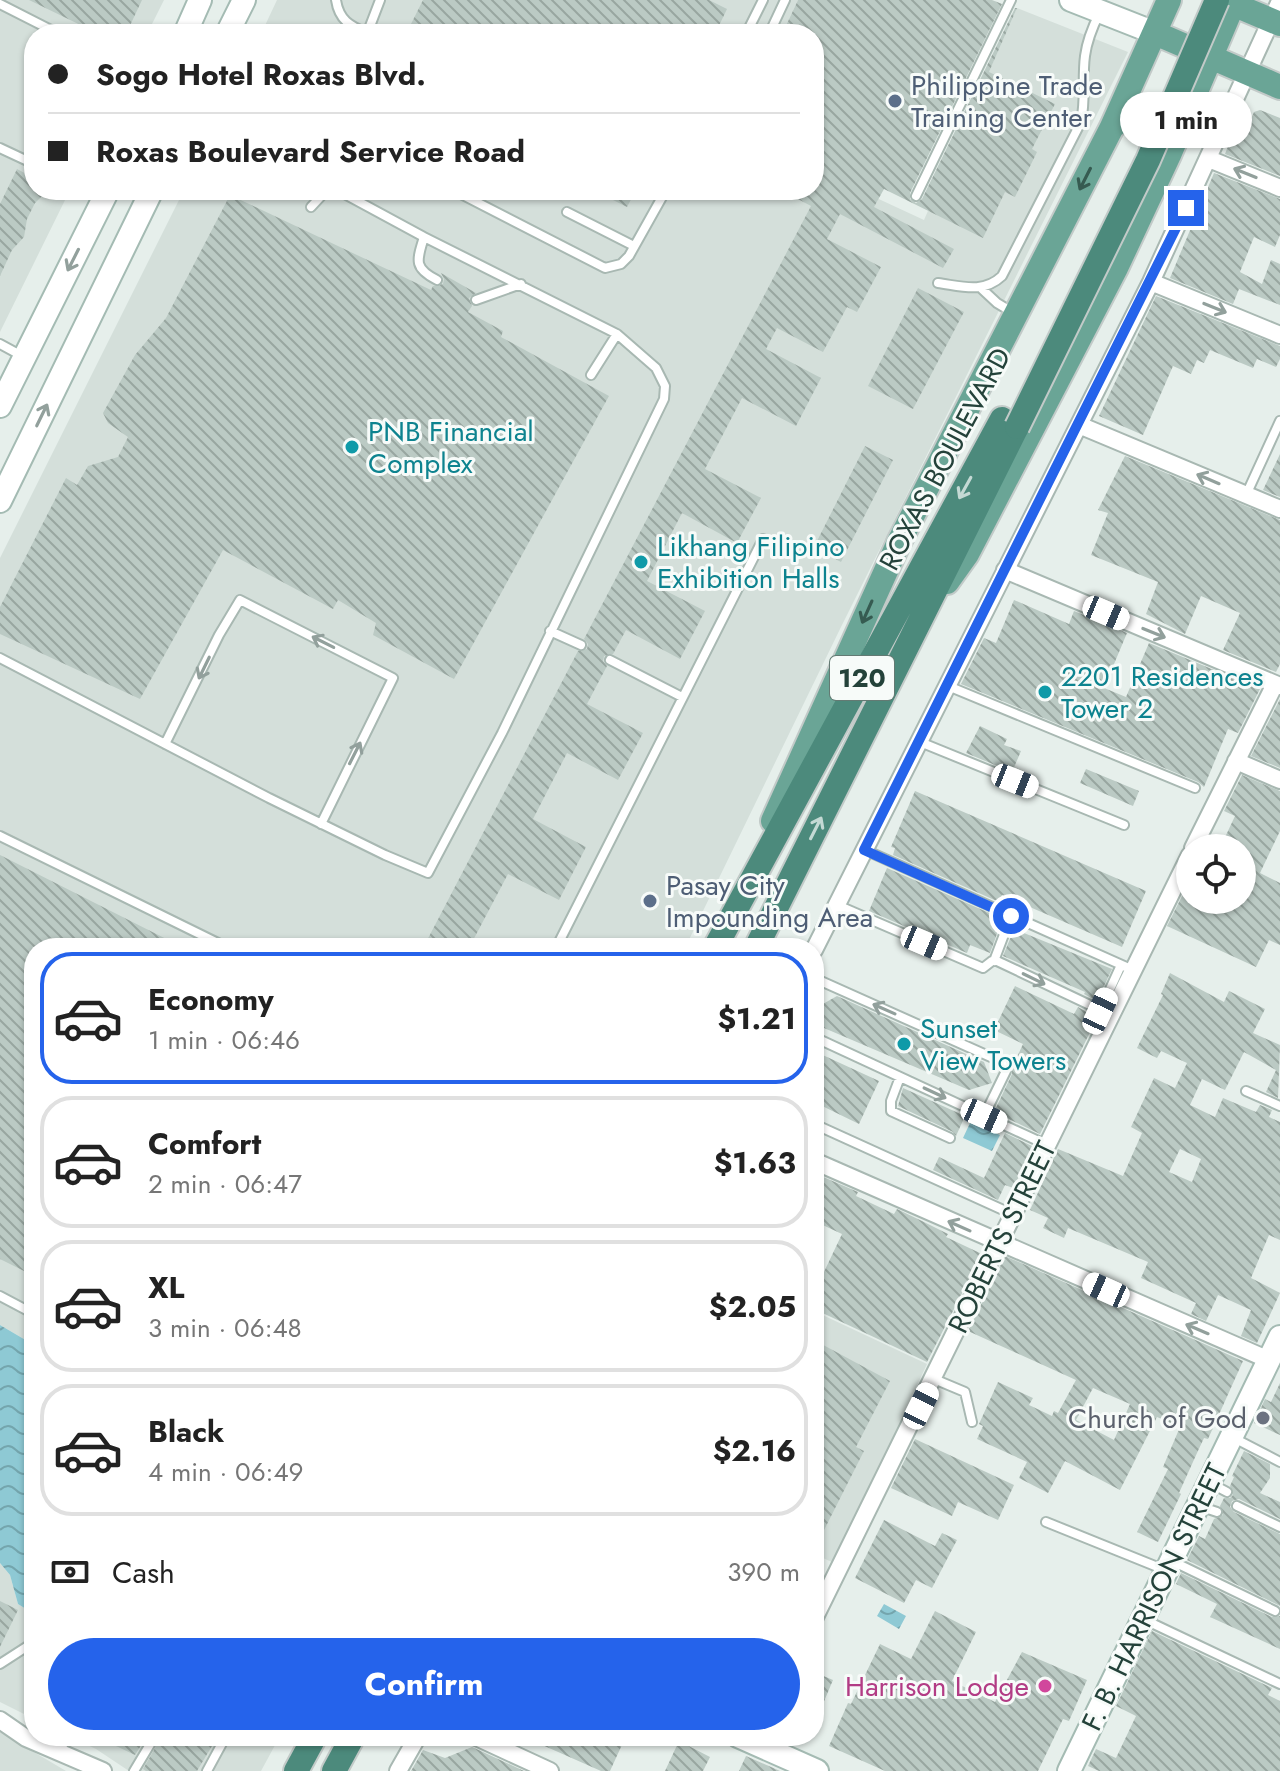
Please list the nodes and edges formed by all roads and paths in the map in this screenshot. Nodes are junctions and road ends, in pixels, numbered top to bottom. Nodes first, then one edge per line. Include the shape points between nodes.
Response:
1 (200, 0) edge
2 (244, 0) edge
3 (336, 0) edge
4 (380, 0) edge
5 (763, 0) edge
6 (785, 0) edge
7 (1011, 0) edge
8 (1071, 0) edge
9 (1169, 0) edge
10 (1199, 0) edge
11 (1227, 1) edge
12 (0, 4) edge
13 (1100, 11) junction
14 (1277, 15) edge
15 (39, 24) edge
16 (189, 24) edge
17 (232, 24) edge
18 (348, 24) edge
19 (371, 24) edge
20 (751, 24) edge
21 (774, 24) edge
22 (1155, 33) junction
23 (1211, 56) junction
24 (1248, 73) junction
25 (1280, 87) edge
26 (1112, 127) junction
27 (0, 148) edge
28 (1169, 155) junction
29 (24, 159) edge
30 (1209, 159) junction
31 (1280, 188) edge
32 (916, 196) dead end
33 (96, 200) edge
34 (147, 200) edge
35 (318, 200) edge
36 (356, 200) edge
37 (472, 200) edge
38 (660, 200) edge
39 (311, 207) dead end
40 (567, 212) dead end
41 (424, 237) junction
42 (634, 246) junction
43 (437, 280) dead end
44 (1151, 282) junction
45 (938, 283) dead end
46 (521, 284) junction
47 (982, 289) junction
48 (476, 300) dead end
49 (1016, 315) junction
50 (617, 334) junction
51 (1280, 335) edge
52 (0, 344) edge
53 (24, 357) junction
54 (591, 375) dead end
55 (0, 406) edge
56 (1280, 421) edge
57 (1010, 423) junction
58 (1079, 425) junction
59 (1246, 495) junction
60 (0, 501) edge
61 (1280, 509) edge
62 (763, 539) dead end
63 (1005, 570) junction
64 (923, 617) junction
65 (550, 631) junction
66 (581, 645) dead end
67 (0, 658) edge
68 (610, 660) dead end
69 (1277, 685) edge
70 (947, 686) junction
71 (682, 697) junction
72 (919, 742) junction
73 (165, 744) junction
74 (1236, 761) junction
75 (1280, 780) edge
76 (1195, 788) dead end
77 (321, 824) junction
78 (1124, 825) dead end
79 (1200, 834) edge
80 (0, 836) edge
81 (864, 850) junction
82 (1176, 880) edge
83 (837, 905) junction
84 (1011, 916) junction
85 (208, 938) edge
86 (561, 938) edge
87 (720, 938) edge
88 (720, 938) edge
89 (761, 938) edge
90 (820, 938) edge
91 (994, 961) junction
92 (1127, 968) junction
93 (824, 982) edge
94 (1105, 1013) junction
95 (824, 1042) edge
96 (900, 1077) junction
97 (1246, 1091) dead end
98 (1280, 1106) edge
99 (984, 1116) junction
100 (824, 1129) edge
101 (950, 1138) dead end
102 (1047, 1145) junction
103 (824, 1165) edge
104 (1012, 1214) junction
105 (998, 1243) junction
106 (0, 1296) edge
107 (24, 1309) edge
108 (1280, 1337) edge
109 (1269, 1360) junction
110 (934, 1379) junction
111 (972, 1422) dead end
112 (1232, 1436) junction
113 (1280, 1462) edge
114 (1237, 1506) dead end
115 (1046, 1522) dead end
116 (1280, 1527) edge
117 (1169, 1566) junction
118 (824, 1599) edge
119 (1275, 1611) dead end
120 (1143, 1619) junction
121 (24, 1648) edge
122 (0, 1664) edge
123 (1280, 1684) edge
124 (0, 1720) edge
125 (24, 1737) edge
126 (46, 1746) edge
127 (62, 1746) edge
128 (149, 1746) edge
129 (221, 1746) edge
130 (310, 1746) edge
131 (348, 1746) edge
132 (412, 1746) edge
133 (496, 1746) edge
134 (765, 1746) edge
135 (58, 1751) junction
136 (95, 1769) edge
137 (134, 1771) edge
138 (207, 1771) edge
139 (296, 1771) edge
140 (334, 1771) edge
141 (398, 1771) edge
142 (550, 1771) edge
143 (817, 1771) edge
144 (1069, 1771) edge

1 - 16 main road
2 - 17 main road
3 - 18 lane
4 - 19 lane
5 - 20 lane
6 - 21 lane
7 - 32 lane
8 - 13 main road
9 - 22 main road, ROXAS BOULEVARD
10 - 57 highway, ROXAS BOULEVARD / 120
11 - 14 main road
11 - 23 main road, ROXAS BOULEVARD
11 - 57 highway, ROXAS BOULEVARD / 120, bridge
12 - 15 lane
13 - 22 main road
13 - 47 lane via 1085,57 1081,122 1002,276
14 - 24 street
22 - 23 main road
22 - 26 main road, ROXAS BOULEVARD
23 - 24 main road
23 - 28 main road, ROXAS BOULEVARD
24 - 25 main road
24 - 30 street
26 - 28 main road via 1130,116 1151,118 1166,134
26 -> 49 main road, ROXAS BOULEVARD
27 - 29 lane
28 - 64 main road, ROXAS BOULEVARD via 967,554
31 -> 30 street
30 - 44 street
33 -> 53 main road
60 -> 34 main road
35 - 39 lane
36 - 41 lane
37 - 42 lane via 605,268 621,264
38 - 42 lane
40 - 42 lane
41 - 43 lane via 417,258 425,274
41 - 46 lane
44 -> 51 street
44 - 58 street
45 - 47 lane
46 - 48 lane
46 - 50 lane
47 - 49 lane
49 -> 88 main road, ROXAS BOULEVARD via 899,542
50 - 54 lane
50 - 65 lane via 656,368 665,386 664,399
52 - 53 lane
53 - 55 main road
56 - 59 lane
57 - 64 highway, ROXAS BOULEVARD / 120
57 -> 87 highway, ROXAS BOULEVARD / 120
59 -> 58 street
58 - 63 street
59 - 61 street
62 - 71 lane
63 -> 69 street
63 - 70 street
89 -> 64 highway, ROXAS BOULEVARD / 120
65 - 66 lane
65 - 77 lane via 428,873
67 - 73 lane
68 - 71 lane
69 - 74 street
70 - 72 street
70 - 76 lane
71 - 86 lane
72 - 78 lane
72 - 81 street
73 - 77 lane
77 -> 73 lane via 393,678 240,600
74 - 75 street
74 - 79 street
80 - 85 lane
81 - 83 street
81 - 84 lane
82 - 92 street, ROBERTS STREET
83 - 90 street
83 - 91 lane via 983,968
84 - 91 lane
84 - 92 lane
91 -> 94 lane
92 - 94 street, ROBERTS STREET
99 -> 93 lane via 1006,1071 1002,1062
94 - 102 street, ROBERTS STREET
95 - 96 lane
96 -> 99 lane
96 - 101 lane via 891,1111
97 - 98 lane
99 - 102 lane
100 - 104 lane
102 - 104 street, ROBERTS STREET
105 -> 103 street
104 - 105 street, ROBERTS STREET
109 -> 105 street
105 - 110 street, ROBERTS STREET
106 - 107 lane
108 - 109 main road, F. B. HARRISON STREET
109 - 112 main road, F. B. HARRISON STREET
110 - 111 lane via 965,1392
110 - 118 street, ROBERTS STREET
112 - 113 lane
112 - 117 main road, F. B. HARRISON STREET via 1208,1509
114 - 116 lane
115 - 117 lane
117 - 119 lane
117 - 120 main road, F. B. HARRISON STREET
120 - 123 lane
120 - 144 main road, F. B. HARRISON STREET
121 - 122 lane
124 - 125 street
126 - 135 street
127 - 135 lane
128 - 137 lane
129 - 138 lane
130 - 139 highway
131 - 140 highway
132 - 141 street
133 - 142 street
134 - 143 main road
135 - 136 street

